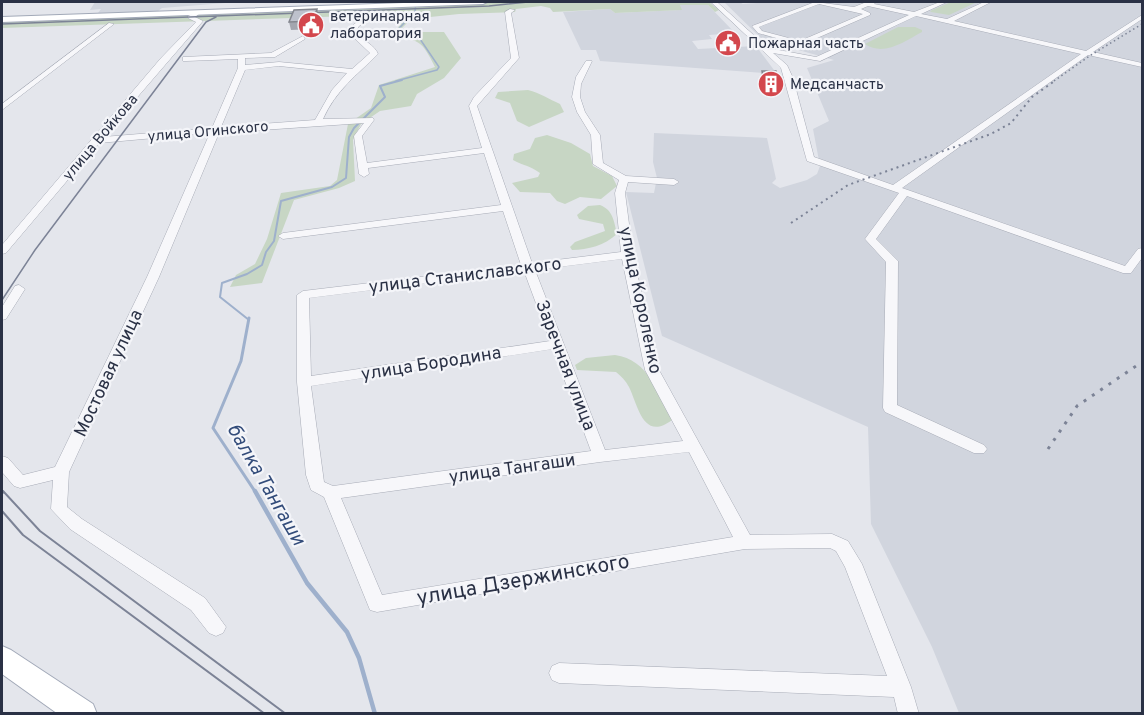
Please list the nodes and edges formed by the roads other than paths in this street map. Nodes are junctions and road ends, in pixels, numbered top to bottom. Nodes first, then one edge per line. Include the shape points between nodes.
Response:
1 (483, 2) edge
2 (714, 2) edge
3 (944, 2) edge
4 (988, 2) edge
5 (870, 3) edge
6 (855, 5) edge
7 (792, 6) dead end
8 (802, 8) junction
9 (512, 10) dead end
10 (198, 12) junction
11 (915, 15) junction
12 (1143, 17) edge
13 (369, 18) dead end
14 (4, 21) edge
15 (947, 22) junction
16 (111, 24) dead end
17 (814, 37) junction
18 (303, 38) dead end
19 (825, 40) dead end
20 (836, 42) dead end
21 (847, 45) junction
22 (765, 50) junction
23 (1087, 53) junction
24 (186, 59) dead end
25 (242, 62) junction
26 (589, 63) dead end
27 (1143, 65) edge
28 (352, 71) junction
29 (2, 108) edge
30 (318, 122) junction
31 (216, 130) junction
32 (98, 140) junction
33 (488, 150) junction
34 (624, 179) junction
35 (674, 182) dead end
36 (900, 190) junction
37 (508, 207) junction
38 (283, 236) dead end
39 (2, 251) edge
40 (1143, 251) edge
41 (627, 255) junction
42 (528, 267) junction
43 (19, 289) dead end
44 (303, 295) joint
45 (2, 316) edge
46 (558, 344) junction
47 (304, 382) junction
48 (693, 446) junction
49 (979, 449) dead end
50 (600, 456) junction
51 (2, 462) edge
52 (61, 472) junction
53 (331, 493) junction
54 (745, 542) junction
55 (216, 627) dead end
56 (2, 659) edge
57 (559, 674) dead end
58 (902, 687) junction
59 (83, 714) edge
60 (909, 714) edge

1 - 10 main road
2 - 22 street
3 - 11 street
4 - 15 street
5 - 6 street
5 - 11 street
6 - 8 street via 819,2
6 - 17 street via 868,15
7 - 8 street
8 - 17 street via 755,26 760,32 801,43
9 - 33 street, Заречная улица via 508,12 515,58 473,106
10 - 14 main road
10 - 32 street, улица Войкова via 190,17 199,23
11 - 15 street
11 - 21 street
12 - 23 street
13 - 28 street via 352,33 374,54
15 - 23 street
16 - 29 street
17 - 19 street
18 - 25 street via 272,55
20 - 21 street
21 - 22 street via 817,59
22 - 36 street via 784,67 789,78 810,159
23 - 27 street
23 - 36 street
24 - 25 street
25 - 28 street
25 - 31 street, Мостовая улица
26 - 34 street via 575,88 578,105 595,132 598,164
28 - 30 street via 326,101
30 - 31 street, улица Огинского
30 - 33 street, улица Огинского via 370,120 358,136 363,170
31 - 32 street, улица Огинского
31 - 52 street, Мостовая улица via 153,277
32 - 39 street, улица Войкова
33 - 37 street, Заречная улица
34 - 35 street
34 - 41 street, улица Короленко via 620,193
36 - 40 street via 1127,271
36 - 49 street via 870,239 892,261 890,408
37 - 38 street
37 - 42 street, Заречная улица
41 - 42 street, улица Станиславского
41 - 48 street, улица Короленко via 652,370
42 - 44 street, улица Станиславского
42 - 46 street, Заречная улица
43 - 45 street
44 - 47 street, улица Дзержинского
46 - 47 street, улица Бородина
46 - 50 street, Заречная улица
47 - 53 street, улица Дзержинского via 314,475 317,486
48 - 50 street, улица Тангаши
48 - 54 street, улица Короленко
50 - 53 street, улица Тангаши
51 - 52 street via 20,482
52 - 55 street, Мостовая улица via 58,509 198,604
53 - 54 street, улица Дзержинского via 377,604
54 - 58 street, улица Дзержинского via 832,541 842,546
56 - 59 main road
57 - 58 street
58 - 60 street, улица Дзержинского

